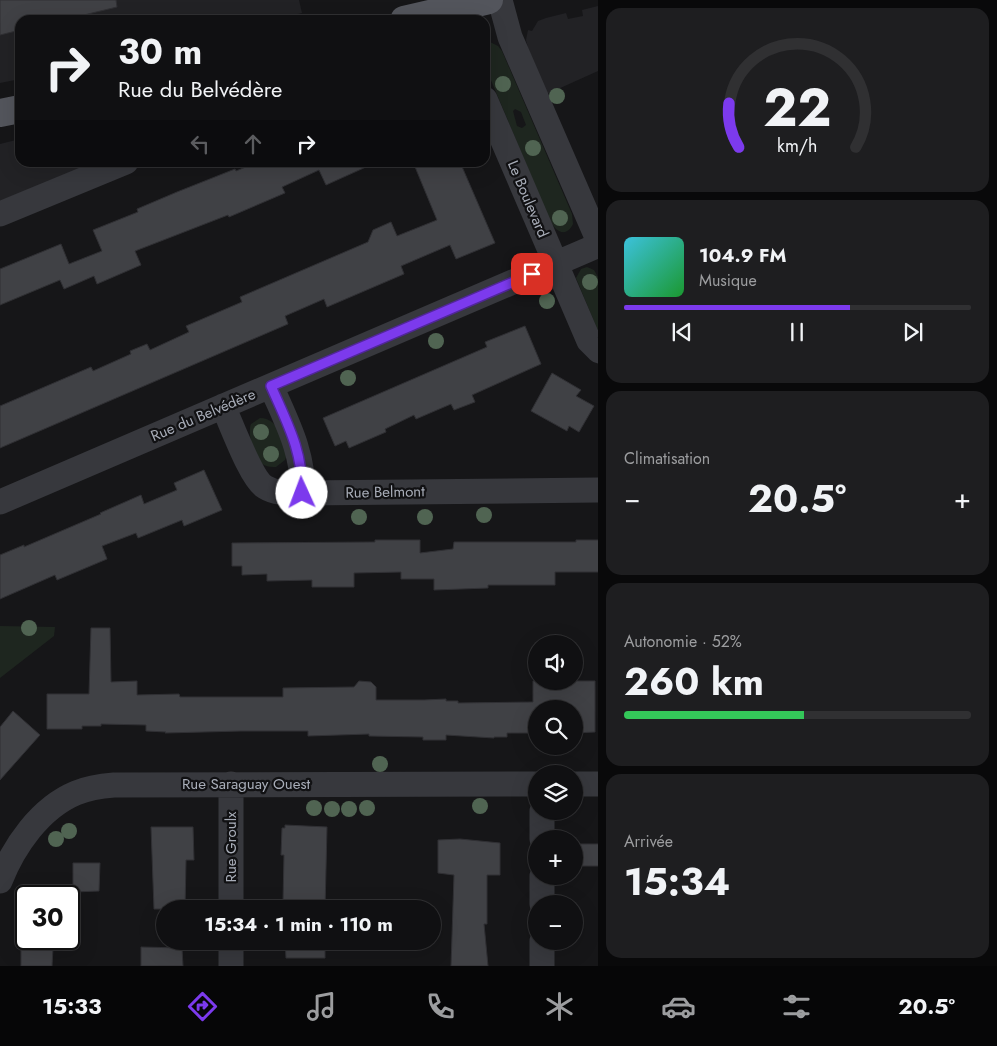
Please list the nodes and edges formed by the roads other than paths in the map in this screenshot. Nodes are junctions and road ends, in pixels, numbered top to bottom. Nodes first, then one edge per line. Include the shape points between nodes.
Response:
1 (489, 0) edge
2 (500, 0) edge
3 (454, 14) edge
4 (15, 109) edge
5 (490, 110) edge
6 (0, 113) edge
7 (114, 167) edge
8 (0, 214) edge
9 (598, 244) edge
10 (556, 264) junction
11 (598, 351) edge
12 (271, 386) junction
13 (223, 406) junction
14 (598, 490) edge
15 (302, 493) junction
16 (0, 502) edge
17 (231, 784) junction
18 (528, 784) edge
19 (583, 784) edge
20 (598, 784) edge
21 (0, 882) edge
22 (231, 900) edge
23 (231, 950) edge
24 (542, 950) edge
25 (231, 966) edge
26 (542, 966) edge

1 - 3 main road
2 - 9 street via 510,37
4 - 6 main road
5 - 10 street, Le Boulevard
7 - 8 street
9 - 10 street, Rue du Belvédère
10 - 11 street, Le Boulevard via 589,341
10 - 12 street, Rue du Belvédère
12 - 13 street, Rue du Belvédère
12 - 15 street via 297,446 302,469
13 - 15 street, Rue Belmont via 260,484 275,492
13 - 16 street, Rue du Belvédère
14 - 15 street, Rue Belmont
17 - 18 street, Rue Saraguay Ouest
17 - 21 street, Rue Saraguay Ouest via 114,785 76,793 57,803 39,819 22,839
17 - 22 street, Rue Groulx
19 - 20 street
23 - 25 street
24 - 26 street

